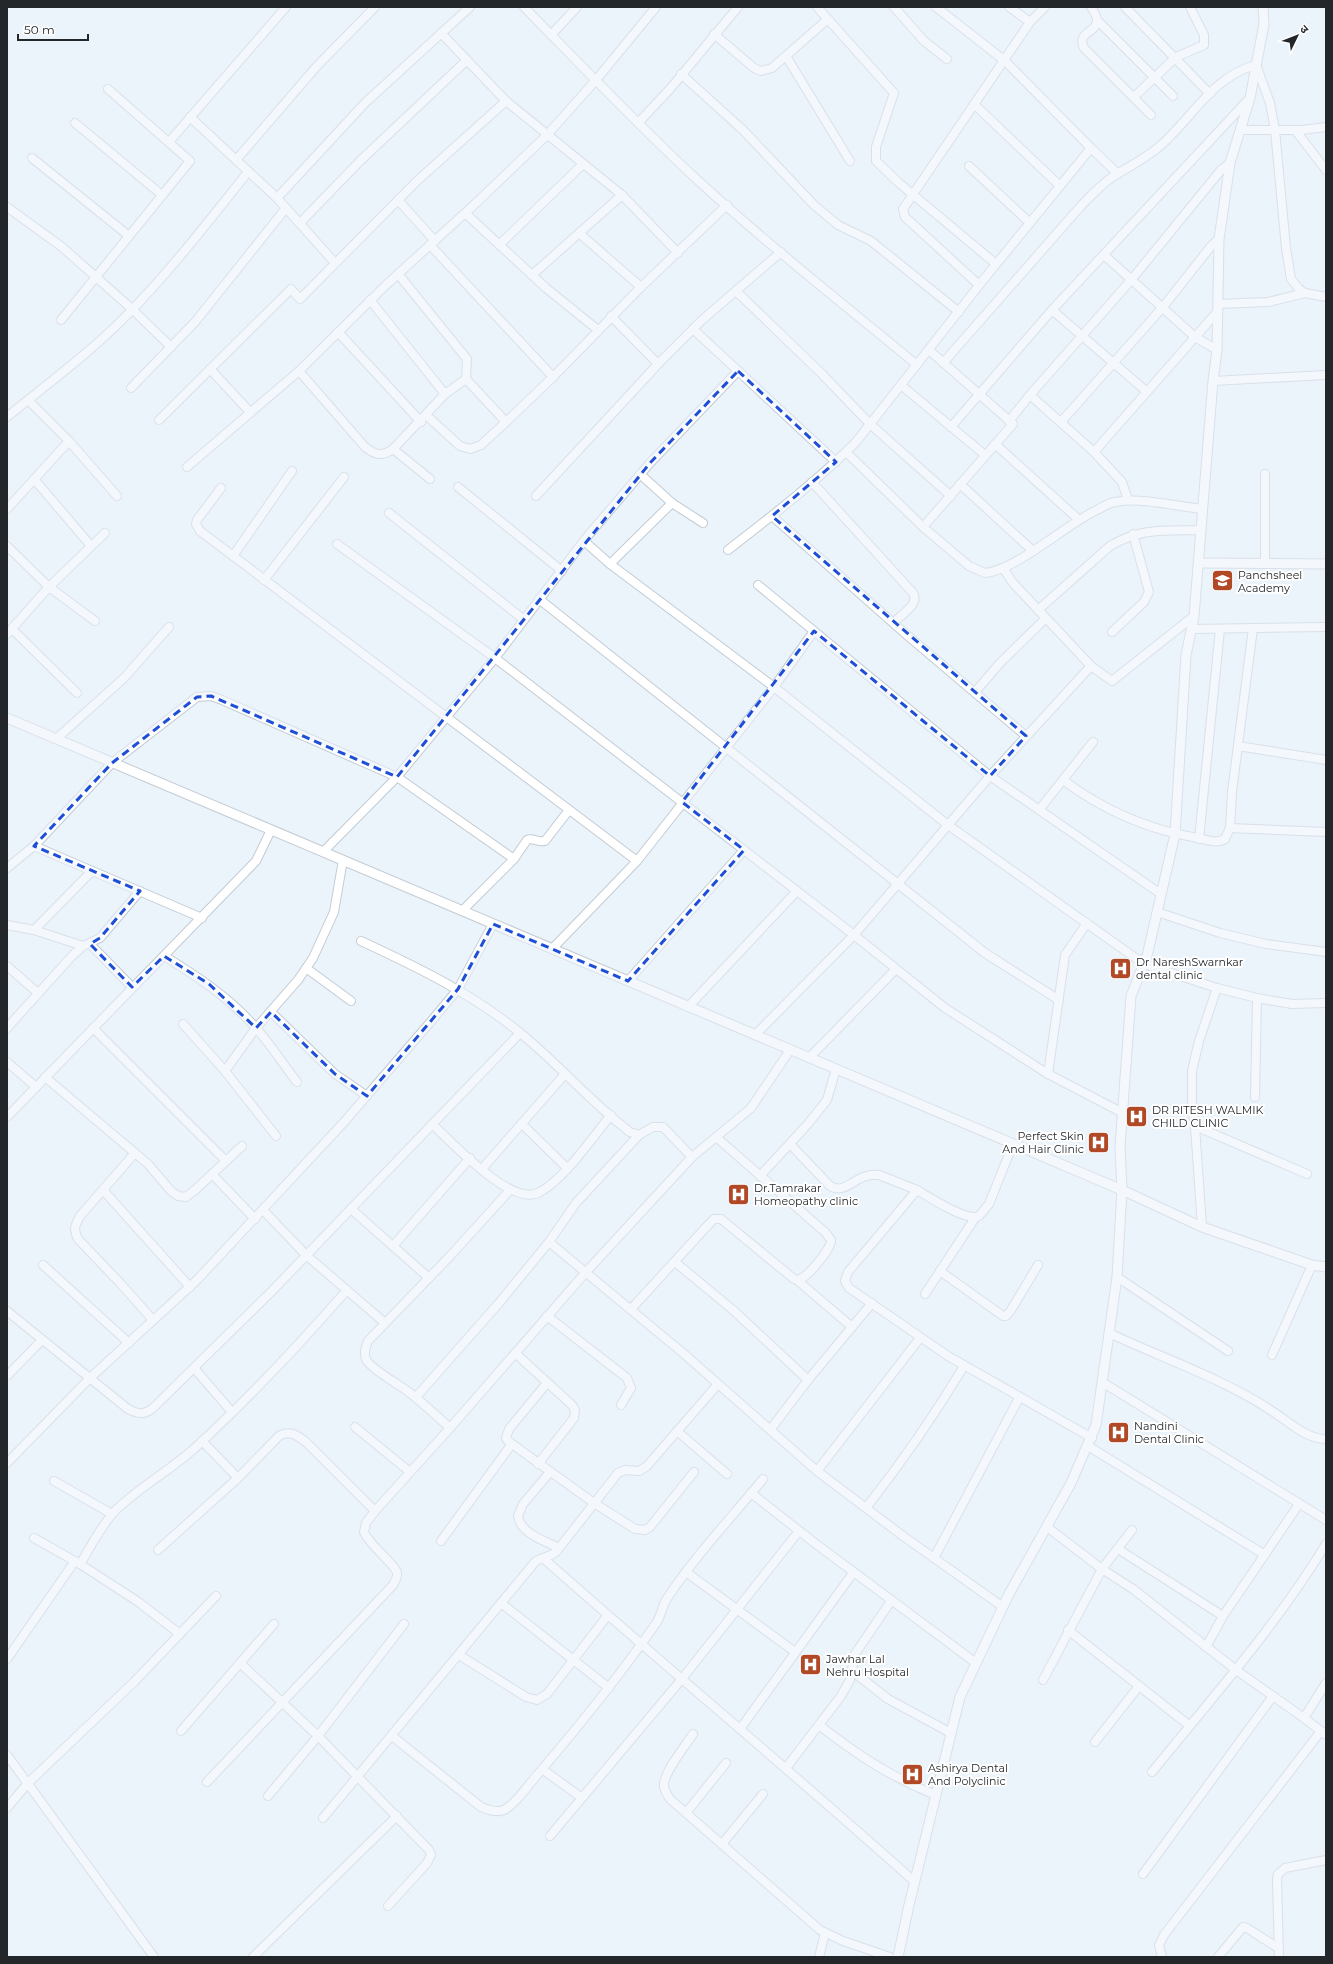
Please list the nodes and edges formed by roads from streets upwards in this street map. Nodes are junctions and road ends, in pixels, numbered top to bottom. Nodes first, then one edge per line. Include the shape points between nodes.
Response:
1 (286, 7) edge
2 (375, 7) edge
3 (470, 7) edge
4 (524, 7) edge
5 (577, 7) edge
6 (656, 7) edge
7 (738, 7) edge
8 (817, 7) edge
9 (894, 7) edge
10 (936, 7) edge
11 (1009, 7) edge
12 (1045, 7) edge
13 (1092, 7) edge
14 (1125, 7) edge
15 (1190, 7) edge
16 (1263, 7) edge
17 (828, 19) junction
18 (1098, 21) junction
19 (1030, 22) junction
20 (441, 33) junction
21 (714, 34) junction
22 (552, 35) junction
23 (786, 56) junction
24 (1176, 57) junction
25 (947, 59) dead end
26 (467, 60) junction
27 (1005, 61) junction
28 (1256, 65) junction
29 (681, 74) junction
30 (1154, 78) junction
31 (596, 80) junction
32 (108, 89) dead end
33 (1210, 94) junction
34 (1173, 96) dead end
35 (1134, 97) junction
36 (1250, 98) junction
37 (506, 101) junction
38 (974, 104) junction
39 (1151, 115) dead end
40 (190, 117) junction
41 (638, 122) junction
42 (74, 123) dead end
43 (1326, 127) edge
44 (1240, 130) junction
45 (1275, 130) junction
46 (1295, 130) junction
47 (546, 135) junction
48 (169, 142) junction
49 (1090, 148) junction
50 (32, 158) dead end
51 (236, 160) junction
52 (850, 161) dead end
53 (1230, 163) junction
54 (583, 164) junction
55 (969, 166) dead end
56 (1326, 170) edge
57 (248, 172) junction
58 (1118, 174) junction
59 (1060, 186) junction
60 (162, 195) junction
61 (622, 195) junction
62 (914, 195) junction
63 (277, 198) junction
64 (398, 200) junction
65 (727, 205) junction
66 (7, 206) edge
67 (286, 208) junction
68 (465, 213) junction
69 (1030, 223) junction
70 (300, 224) junction
71 (579, 233) junction
72 (129, 236) junction
73 (1219, 239) junction
74 (432, 243) junction
75 (499, 245) junction
76 (780, 252) junction
77 (678, 253) junction
78 (1104, 255) junction
79 (335, 263) junction
80 (996, 264) junction
81 (398, 274) junction
82 (532, 275) junction
83 (96, 276) junction
84 (1132, 279) junction
85 (979, 285) junction
86 (641, 287) junction
87 (736, 291) junction
88 (1305, 293) junction
89 (1326, 297) edge
90 (370, 300) junction
91 (1162, 307) junction
92 (1218, 307) junction
93 (132, 309) junction
94 (1052, 310) junction
95 (959, 312) junction
96 (611, 316) junction
97 (61, 320) dead end
98 (693, 329) junction
99 (598, 330) junction
100 (338, 332) junction
101 (1081, 335) junction
102 (1195, 337) junction
103 (170, 347) junction
104 (929, 350) junction
105 (1217, 350) junction
106 (1113, 362) junction
107 (943, 363) junction
108 (658, 364) junction
109 (917, 364) junction
110 (210, 369) junction
111 (298, 371) junction
112 (738, 371) junction
113 (1326, 375) edge
114 (553, 377) junction
115 (466, 379) junction
116 (1213, 381) junction
117 (901, 385) junction
118 (131, 388) dead end
119 (1146, 391) junction
120 (445, 394) junction
121 (1030, 394) junction
122 (979, 395) junction
123 (28, 400) junction
124 (7, 406) edge
125 (14, 412) junction
126 (250, 412) junction
127 (7, 417) edge
128 (424, 419) junction
129 (159, 420) dead end
130 (1009, 421) junction
131 (506, 422) junction
132 (1061, 422) junction
133 (870, 424) junction
134 (951, 427) junction
135 (69, 441) junction
136 (995, 444) junction
137 (393, 449) junction
138 (846, 452) junction
139 (1094, 452) junction
140 (985, 456) junction
141 (836, 462) junction
142 (187, 467) dead end
143 (292, 471) dead end
144 (640, 474) junction
145 (1265, 474) dead end
146 (344, 477) dead end
147 (34, 479) junction
148 (430, 479) dead end
149 (812, 482) junction
150 (960, 484) junction
151 (458, 487) dead end
152 (221, 488) dead end
153 (117, 496) dead end
154 (536, 496) dead end
155 (951, 496) junction
156 (1128, 500) junction
157 (672, 503) junction
158 (7, 509) edge
159 (1202, 509) junction
160 (389, 513) dead end
161 (772, 516) junction
162 (1078, 519) junction
163 (703, 523) dead end
164 (923, 527) junction
165 (1201, 530) junction
166 (105, 533) dead end
167 (1133, 534) junction
168 (587, 537) junction
169 (337, 544) dead end
170 (7, 546) edge
171 (91, 546) junction
172 (728, 550) dead end
173 (1033, 551) junction
174 (233, 556) junction
175 (612, 562) junction
176 (1199, 563) junction
177 (1265, 564) junction
178 (1326, 564) edge
179 (1003, 568) junction
180 (562, 571) junction
181 (264, 580) junction
182 (758, 585) dead end
183 (49, 587) junction
184 (539, 599) junction
185 (1038, 610) junction
186 (1194, 616) junction
187 (1046, 618) junction
188 (523, 619) junction
189 (95, 621) dead end
190 (895, 624) junction
191 (169, 627) dead end
192 (1326, 627) edge
193 (1252, 628) junction
194 (1191, 629) junction
195 (1220, 629) junction
196 (814, 631) junction
197 (10, 632) edge
198 (1112, 632) dead end
199 (495, 658) junction
200 (1092, 666) junction
201 (774, 687) junction
202 (975, 692) junction
203 (77, 693) dead end
204 (446, 718) junction
205 (8, 720) edge
206 (1026, 736) junction
207 (56, 739) junction
208 (1093, 742) dead end
209 (1238, 746) junction
210 (726, 748) junction
211 (1326, 760) edge
212 (112, 763) junction
213 (990, 776) junction
214 (398, 777) junction
215 (1063, 780) junction
216 (682, 802) junction
217 (569, 810) junction
218 (1040, 810) junction
219 (948, 825) junction
220 (1230, 828) junction
221 (271, 830) junction
222 (1326, 832) edge
223 (1175, 834) junction
224 (1199, 839) junction
225 (34, 846) junction
226 (744, 850) junction
227 (323, 852) junction
228 (514, 859) junction
229 (343, 860) junction
230 (637, 861) junction
231 (7, 868) edge
232 (92, 871) junction
233 (898, 884) junction
234 (140, 891) junction
235 (797, 891) junction
236 (1161, 894) junction
237 (462, 911) junction
238 (1157, 912) junction
239 (202, 918) junction
240 (1087, 923) junction
241 (493, 924) junction
242 (8, 926) edge
243 (34, 930) junction
244 (854, 935) junction
245 (361, 941) dead end
246 (86, 945) junction
247 (552, 949) junction
248 (1326, 952) edge
249 (164, 956) junction
250 (1144, 964) junction
251 (7, 966) edge
252 (306, 968) junction
253 (896, 969) junction
254 (628, 981) junction
255 (132, 987) junction
256 (1218, 988) junction
257 (458, 989) junction
258 (38, 993) junction
259 (1257, 998) junction
260 (1059, 1000) junction
261 (351, 1001) dead end
262 (1326, 1003) edge
263 (688, 1007) junction
264 (271, 1012) junction
265 (182, 1024) dead end
266 (7, 1028) edge
267 (92, 1028) junction
268 (256, 1028) junction
269 (520, 1032) junction
270 (755, 1035) junction
271 (790, 1050) junction
272 (809, 1058) junction
273 (7, 1062) edge
274 (836, 1069) junction
275 (225, 1071) junction
276 (565, 1074) junction
277 (1048, 1074) junction
278 (45, 1077) junction
279 (297, 1082) dead end
280 (36, 1087) junction
281 (367, 1096) junction
282 (1255, 1097) dead end
283 (1122, 1113) junction
284 (611, 1116) junction
285 (7, 1117) edge
286 (432, 1124) junction
287 (522, 1124) junction
288 (1196, 1126) junction
289 (639, 1135) junction
290 (276, 1136) dead end
291 (716, 1137) junction
292 (790, 1144) junction
293 (1013, 1144) junction
294 (242, 1146) dead end
295 (135, 1153) junction
296 (692, 1157) junction
297 (470, 1158) junction
298 (226, 1161) junction
299 (567, 1168) junction
300 (482, 1170) junction
301 (212, 1174) junction
302 (1307, 1174) dead end
303 (760, 1176) junction
304 (103, 1190) junction
305 (510, 1190) junction
306 (917, 1190) junction
307 (1122, 1190) junction
308 (351, 1209) junction
309 (263, 1210) junction
310 (975, 1218) junction
311 (255, 1219) junction
312 (1202, 1227) junction
313 (549, 1242) junction
314 (393, 1246) junction
315 (306, 1255) junction
316 (674, 1262) junction
317 (1038, 1265) dead end
318 (1312, 1265) junction
319 (43, 1266) dead end
320 (1326, 1267) edge
321 (940, 1271) junction
322 (586, 1272) junction
323 (1117, 1277) junction
324 (429, 1278) junction
325 (797, 1280) junction
326 (190, 1287) junction
327 (347, 1290) junction
328 (925, 1294) dead end
329 (872, 1303) junction
330 (632, 1310) junction
331 (7, 1311) edge
332 (547, 1316) junction
333 (153, 1320) junction
334 (385, 1323) junction
335 (852, 1327) junction
336 (1109, 1333) junction
337 (920, 1338) junction
338 (42, 1340) junction
339 (129, 1343) junction
340 (1228, 1351) dead end
341 (516, 1353) junction
342 (1272, 1355) dead end
343 (964, 1366) junction
344 (194, 1368) junction
345 (7, 1376) edge
346 (90, 1378) junction
347 (808, 1380) junction
348 (1102, 1382) junction
349 (547, 1383) junction
350 (718, 1384) junction
351 (416, 1397) junction
352 (1019, 1398) junction
353 (621, 1405) dead end
354 (232, 1412) junction
355 (355, 1427) dead end
356 (450, 1428) junction
357 (770, 1430) junction
358 (677, 1431) junction
359 (1326, 1439) edge
360 (202, 1441) junction
361 (1090, 1442) junction
362 (511, 1445) junction
363 (7, 1463) edge
364 (538, 1464) junction
365 (817, 1471) junction
366 (410, 1472) junction
367 (550, 1472) junction
368 (694, 1472) dead end
369 (727, 1474) dead end
370 (238, 1478) junction
371 (763, 1479) dead end
372 (54, 1481) dead end
373 (751, 1493) junction
374 (594, 1503) junction
375 (1299, 1504) junction
376 (866, 1508) junction
377 (375, 1512) junction
378 (112, 1514) junction
379 (1326, 1520) edge
380 (1047, 1527) junction
381 (1132, 1530) dead end
382 (799, 1531) junction
383 (34, 1538) dead end
384 (441, 1541) dead end
385 (1326, 1544) edge
386 (559, 1548) junction
387 (158, 1550) dead end
388 (1118, 1550) junction
389 (1264, 1555) junction
390 (543, 1558) junction
391 (934, 1558) junction
392 (77, 1563) junction
393 (1102, 1569) junction
394 (686, 1572) junction
395 (853, 1573) junction
396 (216, 1596) dead end
397 (891, 1601) junction
398 (501, 1603) junction
399 (1003, 1607) junction
400 (736, 1609) junction
401 (608, 1615) junction
402 (1223, 1616) junction
403 (274, 1624) dead end
404 (404, 1624) dead end
405 (1068, 1630) junction
406 (180, 1634) junction
407 (641, 1645) junction
408 (1206, 1647) junction
409 (794, 1652) junction
410 (459, 1655) junction
411 (7, 1659) edge
412 (573, 1661) junction
413 (240, 1663) junction
414 (976, 1663) junction
415 (851, 1670) junction
416 (1236, 1670) junction
417 (681, 1680) junction
418 (1043, 1680) dead end
419 (1326, 1683) edge
420 (1140, 1686) junction
421 (609, 1688) junction
422 (1273, 1696) junction
423 (283, 1702) junction
424 (1304, 1718) junction
425 (819, 1725) junction
426 (1190, 1726) junction
427 (740, 1729) junction
428 (181, 1731) dead end
429 (951, 1733) junction
430 (1323, 1733) edge
431 (693, 1734) dead end
432 (318, 1736) junction
433 (392, 1736) junction
434 (1095, 1742) dead end
435 (7, 1755) edge
436 (726, 1763) dead end
437 (786, 1768) junction
438 (542, 1769) junction
439 (1152, 1772) dead end
440 (358, 1777) junction
441 (207, 1782) dead end
442 (28, 1784) junction
443 (763, 1794) dead end
444 (936, 1795) junction
445 (268, 1796) dead end
446 (582, 1798) junction
447 (7, 1808) edge
448 (686, 1813) junction
449 (397, 1816) junction
450 (323, 1818) dead end
451 (550, 1836) dead end
452 (722, 1844) junction
453 (1326, 1860) edge
454 (1143, 1874) dead end
455 (914, 1882) junction
456 (388, 1906) dead end
457 (825, 1933) junction
458 (1279, 1954) edge
459 (154, 1957) edge
460 (253, 1957) edge
461 (819, 1957) edge
462 (890, 1957) edge
463 (898, 1957) edge
464 (1162, 1957) edge
465 (1218, 1957) edge

1 - 40 street
2 - 51 street via 317,66
3 - 20 street
4 - 22 street
5 - 22 street
6 - 31 street
7 - 21 street
8 - 17 street
9 - 25 street via 924,41
10 - 27 street
11 - 19 street
12 - 19 street
13 - 18 street
14 - 24 street
15 - 24 street via 1204,35 1205,43 1202,47
16 - 28 street via 1264,24
17 - 23 street
17 - 62 street via 894,92 876,147 876,161
18 - 30 street
18 - 35 street via 1083,37 1084,48
19 - 27 street
20 - 26 street
20 - 63 street via 365,103
21 - 23 street via 754,68 772,68
21 - 29 street
22 - 31 street
23 - 52 street
24 - 30 street
24 - 33 street
26 - 37 street
26 - 70 street via 360,161
27 - 38 street
27 - 49 street
28 - 33 street via 1234,73
28 - 36 street
28 - 45 street via 1270,102
29 - 41 street
29 - 95 street via 743,130 832,220 871,241
30 - 34 street
30 - 35 street
31 - 41 street
31 - 47 street
32 - 48 street
33 - 58 street via 1160,146
35 - 39 street
36 - 44 street
36 - 78 street
37 - 47 street
37 - 64 street
38 - 59 street
38 - 62 street
40 - 48 street
40 - 51 street
41 - 65 street
42 - 60 street
43 - 46 street
44 - 45 street
44 - 53 street
45 - 46 street
45 - 88 street via 1291,279
46 - 56 street
47 - 54 street
47 - 68 street
48 - 60 street via 190,160
49 - 58 street
49 - 59 street
50 - 72 street
51 - 57 street
53 - 73 street
53 - 84 street via 1221,170
54 - 61 street
54 - 75 street
55 - 69 street
57 - 63 street
57 - 93 street via 179,257
58 - 107 street via 1080,207
59 - 69 street
60 - 72 street
61 - 71 street
61 - 77 street
62 - 80 street
62 - 85 street via 903,210 905,217
63 - 67 street
64 - 74 street
64 - 79 street
65 - 76 street
65 - 77 street
66 - 83 street
67 - 70 street
67 - 103 street via 195,322
68 - 74 street
68 - 75 street
69 - 80 street
70 - 79 street
71 - 82 street
71 - 86 street
72 - 83 street
73 - 91 street
73 - 92 street
74 - 81 street
74 - 114 street
75 - 82 street
76 - 87 street
76 - 109 street
77 - 86 street
78 - 84 street
78 - 94 street
79 - 110 street via 300,298 291,288
80 - 85 street
81 - 90 street
81 - 115 street via 467,359
82 - 99 street
83 - 93 street
83 - 97 street
84 - 91 street
84 - 101 street
85 - 95 street
86 - 96 street
87 - 98 street
87 - 133 street
88 - 89 street
88 - 92 street via 1268,302
90 - 100 street
90 - 120 street
91 - 102 street
91 - 106 street
92 - 102 street
92 - 105 street
93 - 103 street
93 - 123 street via 84,355
94 - 101 street
94 - 122 street
95 - 104 street
96 - 99 street
96 - 108 street
98 - 108 street
98 - 112 street
99 - 114 street
100 - 111 street
100 - 128 street
101 - 106 street
101 - 121 street
102 - 105 street
102 - 119 street
103 - 118 street
104 - 107 street
104 - 109 street
105 - 116 street
106 - 119 street
106 - 132 street
107 - 122 street
108 - 154 street
109 - 117 street
110 - 126 street
110 - 129 street
111 - 126 street
111 - 137 street via 365,447 378,455 386,454
112 - 141 street
112 - 144 street
113 - 116 street
114 - 131 street
115 - 120 street
115 - 131 street
116 - 159 street
117 - 133 street
117 - 134 street
119 - 139 street
120 - 128 street
121 - 130 street
121 - 132 street
122 - 130 street
122 - 134 street
123 - 125 street
123 - 135 street
124 - 125 street
125 - 127 street
126 - 142 street
128 - 131 street via 460,446 470,449 481,445
128 - 137 street
130 - 136 street via 1013,424
132 - 139 street
133 - 138 street
133 - 155 street
134 - 140 street
135 - 147 street
135 - 153 street
136 - 140 street
136 - 162 street
137 - 148 street
138 - 141 street
138 - 164 street
139 - 156 street via 1122,482
140 - 150 street
141 - 149 street
143 - 174 street
144 - 157 street
144 - 168 street
145 - 177 street
146 - 181 street
147 - 158 street
147 - 171 street
149 - 161 street
149 - 190 street via 915,596 914,602
150 - 155 street
150 - 173 street
151 - 180 street
152 - 174 street via 196,524 200,531
155 - 164 street
156 - 159 street
156 - 162 street via 1113,502
157 - 163 street
157 - 175 street
159 - 165 street
160 - 188 street
161 - 172 street
161 - 190 street
162 - 173 street
164 - 179 street via 978,572
165 - 167 street
165 - 176 street
166 - 171 street
167 - 185 street via 1110,546
167 - 198 street via 1148,592 1144,602
168 - 175 street
168 - 180 street
169 - 199 street
170 - 183 street
171 - 183 street
173 - 179 street
174 - 181 street
175 - 201 street
176 - 177 street
176 - 186 street
177 - 178 street
179 - 185 street
180 - 184 street
181 - 204 street
182 - 196 street
183 - 189 street
183 - 197 street
184 - 188 street
184 - 210 street
185 - 187 street
186 - 194 street
186 - 200 street via 1112,681
187 - 200 street
187 - 202 street via 1000,663
188 - 199 street
190 - 202 street
191 - 207 street via 124,678
192 - 193 street
193 - 195 street
193 - 209 street
194 - 195 street
194 - 223 street via 1186,654
195 - 224 street
196 - 201 street
196 - 213 street
197 - 203 street
199 - 204 street
199 - 216 street
200 - 206 street
201 - 210 street
201 - 219 street
202 - 206 street
204 - 214 street
204 - 217 street
205 - 207 street
206 - 213 street
207 - 212 street
208 - 215 street
209 - 211 street
209 - 220 street
210 - 216 street
210 - 233 street
212 - 214 street via 197,697 211,696
212 - 221 street
212 - 225 street
213 - 218 street
213 - 219 street
214 - 227 street
214 - 228 street
215 - 218 street
215 - 223 street via 1079,792 1120,814
216 - 226 street
216 - 230 street
217 - 228 street via 548,839 541,842 531,838 527,840
217 - 230 street
218 - 236 street
219 - 233 street
219 - 240 street
220 - 222 street
220 - 224 street via 1222,841
221 - 227 street
221 - 239 street via 256,861
223 - 224 street
223 - 236 street
225 - 231 street
225 - 232 street
226 - 235 street
226 - 254 street
227 - 229 street
228 - 237 street
229 - 237 street
229 - 252 street via 334,912 320,946
230 - 247 street
232 - 234 street
232 - 243 street
233 - 244 street
233 - 260 street via 985,952
234 - 239 street
234 - 246 street via 100,938
235 - 244 street
235 - 263 street
236 - 238 street
237 - 241 street
238 - 248 street via 1220,933 1266,944
238 - 250 street
239 - 249 street
240 - 250 street
240 - 260 street via 1065,955
241 - 247 street
241 - 257 street
242 - 243 street
243 - 246 street
244 - 253 street
244 - 270 street
245 - 257 street
246 - 255 street
246 - 258 street via 72,956
247 - 254 street
249 - 255 street
249 - 268 street via 208,984
250 - 256 street
250 - 283 street via 1131,996
251 - 258 street
252 - 261 street
252 - 264 street
253 - 272 street
253 - 277 street via 945,1008
254 - 263 street
255 - 267 street
256 - 259 street
256 - 288 street via 1199,1041 1192,1071 1192,1108
257 - 269 street
257 - 281 street
258 - 266 street
259 - 262 street via 1292,1004
259 - 282 street
260 - 277 street
263 - 270 street
264 - 268 street
264 - 281 street via 335,1074
265 - 275 street
267 - 278 street
267 - 298 street
268 - 275 street
268 - 279 street
269 - 276 street
269 - 286 street
270 - 271 street
271 - 272 street
271 - 291 street via 751,1108
272 - 274 street
273 - 280 street
274 - 292 street via 827,1100
274 - 293 street
275 - 290 street
276 - 284 street
276 - 287 street
277 - 283 street
278 - 280 street
278 - 295 street
280 - 285 street
281 - 309 street
283 - 307 street
284 - 289 street via 630,1132
284 - 299 street
286 - 297 street
286 - 308 street
287 - 299 street
287 - 300 street
288 - 302 street
288 - 312 street
289 - 296 street via 653,1127 663,1127
289 - 313 street via 576,1203
291 - 296 street
291 - 303 street
292 - 303 street
292 - 306 street via 836,1190 844,1188 858,1178 873,1174
293 - 307 street
293 - 310 street via 989,1204
294 - 298 street
295 - 301 street via 171,1190 182,1197 192,1193
295 - 304 street
296 - 322 street
297 - 300 street
297 - 314 street
298 - 301 street
299 - 305 street via 559,1178 536,1194 527,1195
300 - 305 street
301 - 311 street
303 - 325 street via 831,1240 830,1246 807,1276
304 - 326 street
304 - 333 street via 80,1216 75,1233
305 - 324 street
306 - 310 street
306 - 329 street via 845,1278 849,1288
307 - 312 street
307 - 323 street
308 - 314 street
308 - 315 street
309 - 311 street
309 - 315 street
310 - 321 street
311 - 326 street
312 - 318 street
313 - 322 street
313 - 351 street
314 - 324 street
315 - 327 street
315 - 344 street
316 - 325 street via 714,1219 721,1219
316 - 330 street
316 - 347 street via 733,1310
317 - 321 street via 1006,1316 1002,1316
318 - 320 street
318 - 342 street
319 - 339 street
321 - 328 street
322 - 330 street
322 - 332 street
323 - 336 street
323 - 340 street
324 - 334 street
325 - 335 street
326 - 333 street
327 - 334 street
327 - 354 street
329 - 335 street
329 - 337 street
330 - 350 street
331 - 338 street
332 - 341 street
332 - 353 street via 627,1378 631,1388
333 - 339 street
334 - 351 street via 368,1341 364,1354 366,1360 372,1367
335 - 347 street
336 - 348 street
336 - 359 street via 1240,1393 1306,1434
337 - 343 street
337 - 365 street
338 - 345 street
338 - 346 street
339 - 346 street
341 - 349 street
341 - 356 street
343 - 352 street
343 - 376 street via 914,1445
344 - 346 street via 152,1409 142,1414 128,1409
344 - 354 street
346 - 363 street
347 - 357 street
348 - 361 street via 1096,1425
348 - 375 street
349 - 362 street via 509,1429 506,1438
349 - 364 street via 572,1405 576,1413
350 - 357 street
350 - 358 street
351 - 356 street
352 - 361 street
352 - 391 street
354 - 360 street
355 - 366 street
356 - 366 street
357 - 365 street
358 - 369 street
358 - 374 street via 643,1470 625,1470 618,1474
360 - 370 street
360 - 378 street via 184,1458 126,1500
361 - 380 street
361 - 389 street
362 - 364 street
362 - 384 street
364 - 367 street
365 - 376 street
366 - 377 street
367 - 374 street
367 - 386 street via 523,1504 518,1516 527,1531
368 - 374 street via 645,1530 635,1529
370 - 377 street via 279,1436 293,1433 306,1442
370 - 387 street
371 - 373 street
372 - 378 street
373 - 382 street
373 - 394 street
374 - 386 street
375 - 379 street
375 - 389 street
376 - 391 street
377 - 423 street via 366,1523 364,1532 374,1548 395,1568 397,1578
378 - 392 street
380 - 393 street
380 - 399 street
381 - 388 street
382 - 395 street
382 - 400 street
383 - 392 street
385 - 416 street via 1307,1575
386 - 390 street via 552,1556
388 - 393 street
388 - 402 street
389 - 402 street
390 - 398 street via 535,1562
390 - 401 street
391 - 399 street
392 - 406 street via 137,1600
392 - 411 street
393 - 405 street
393 - 408 street via 1133,1589
394 - 400 street
394 - 407 street via 663,1604 661,1616
395 - 397 street
395 - 409 street
396 - 406 street
397 - 414 street
397 - 415 street via 855,1654
398 - 410 street
398 - 412 street
399 - 414 street
400 - 409 street
400 - 417 street
401 - 407 street
401 - 412 street
402 - 408 street
403 - 413 street
404 - 432 street
405 - 418 street
405 - 420 street
406 - 442 street
407 - 417 street
407 - 421 street
408 - 416 street
409 - 427 street
410 - 412 street via 526,1697 537,1700 547,1694
410 - 433 street
412 - 421 street
413 - 423 street
413 - 428 street
414 - 429 street via 960,1697
415 - 425 street via 850,1680 841,1696
415 - 429 street via 888,1699
416 - 422 street
416 - 426 street
417 - 427 street
417 - 446 street
419 - 424 street
420 - 426 street
420 - 434 street
421 - 438 street
422 - 424 street
422 - 454 street
423 - 432 street
423 - 441 street
424 - 430 street
425 - 437 street
425 - 444 street via 886,1773
426 - 439 street
427 - 437 street
429 - 444 street
430 - 464 street via 1164,1935 1159,1945
431 - 448 street via 669,1770 664,1788 670,1799
432 - 440 street
432 - 445 street
433 - 438 street via 481,1806 494,1811 505,1809 512,1804
433 - 440 street
435 - 442 street
436 - 448 street
437 - 455 street
438 - 446 street
440 - 449 street
440 - 450 street
442 - 447 street
442 - 459 street
443 - 452 street
444 - 455 street
446 - 451 street
448 - 452 street
449 - 456 street via 431,1855 427,1863
449 - 460 street
452 - 457 street
453 - 458 street via 1285,1868 1278,1874
455 - 463 street
457 - 461 street
457 - 462 street
458 - 465 street via 1243,1927

